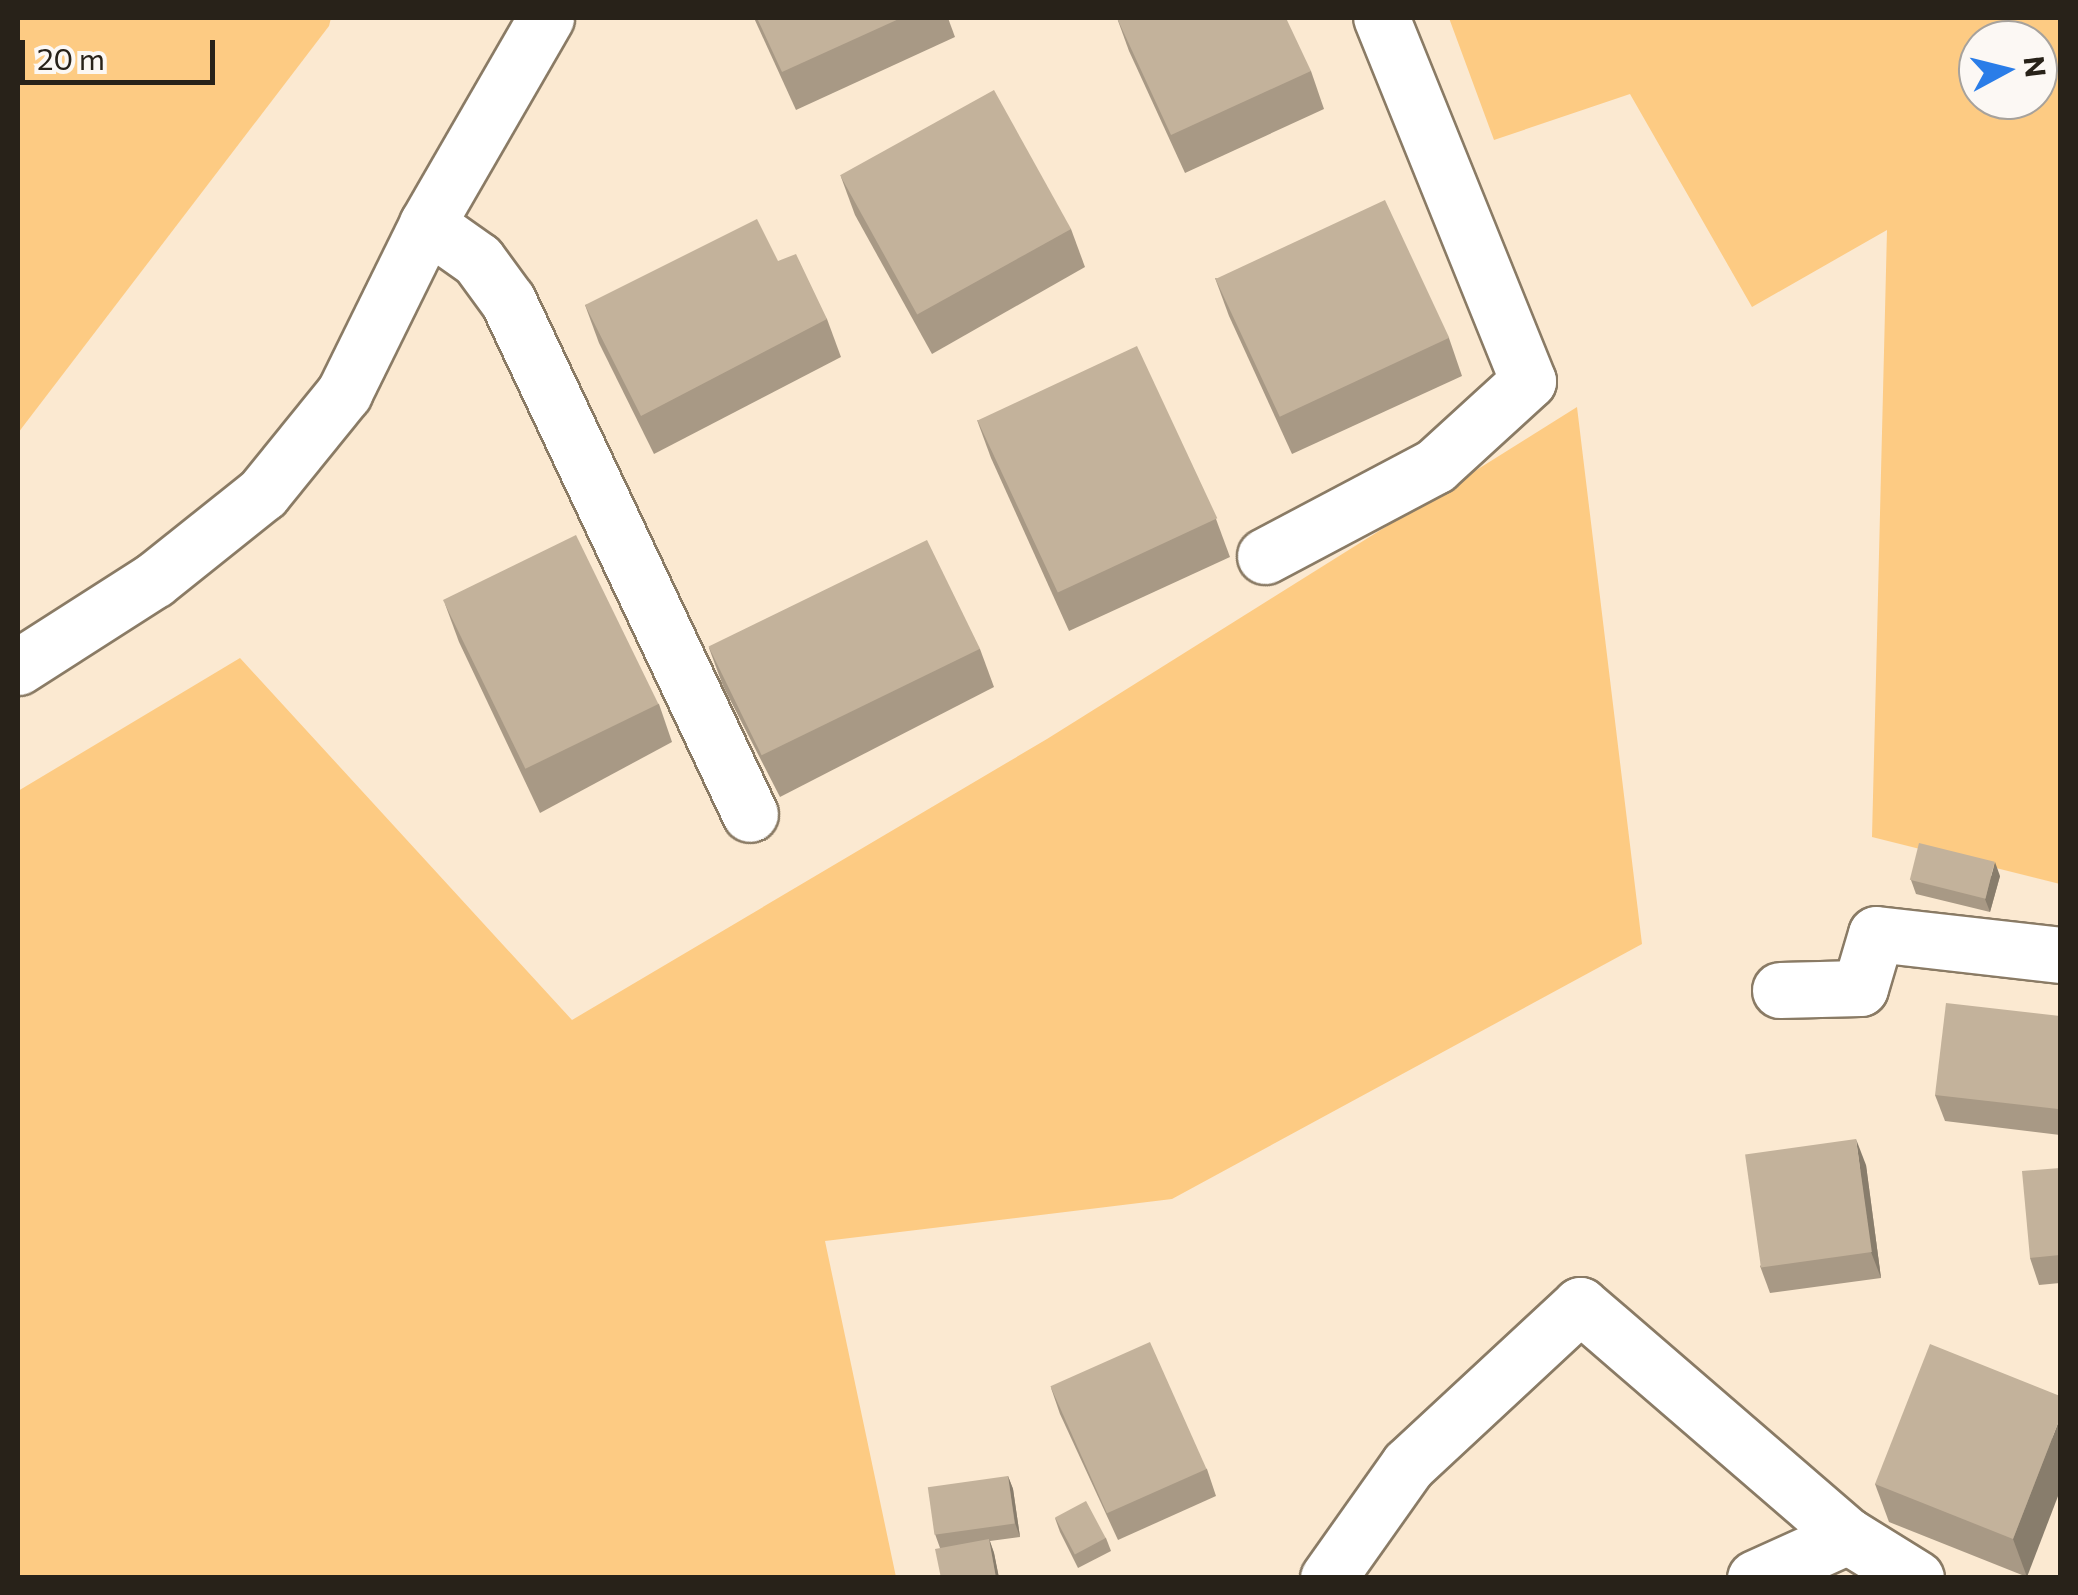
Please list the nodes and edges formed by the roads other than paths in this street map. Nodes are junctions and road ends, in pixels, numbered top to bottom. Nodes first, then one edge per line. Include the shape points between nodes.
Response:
1 (546, 18) edge
2 (1381, 18) edge
3 (427, 224) junction
4 (1264, 556) dead end
5 (18, 668) edge
6 (750, 814) dead end
7 (2060, 956) edge
8 (1780, 990) dead end
9 (1848, 1536) junction
10 (1328, 1578) edge
11 (1755, 1578) edge
12 (1916, 1578) edge

1 - 3 street
2 - 4 street via 1528,381 1436,466
3 - 5 street via 344,393 263,492 154,580
3 - 6 street via 478,260 508,300
7 - 8 street via 1876,934 1860,988
9 - 10 street via 1580,1305 1408,1465
9 - 11 street
9 - 12 street

